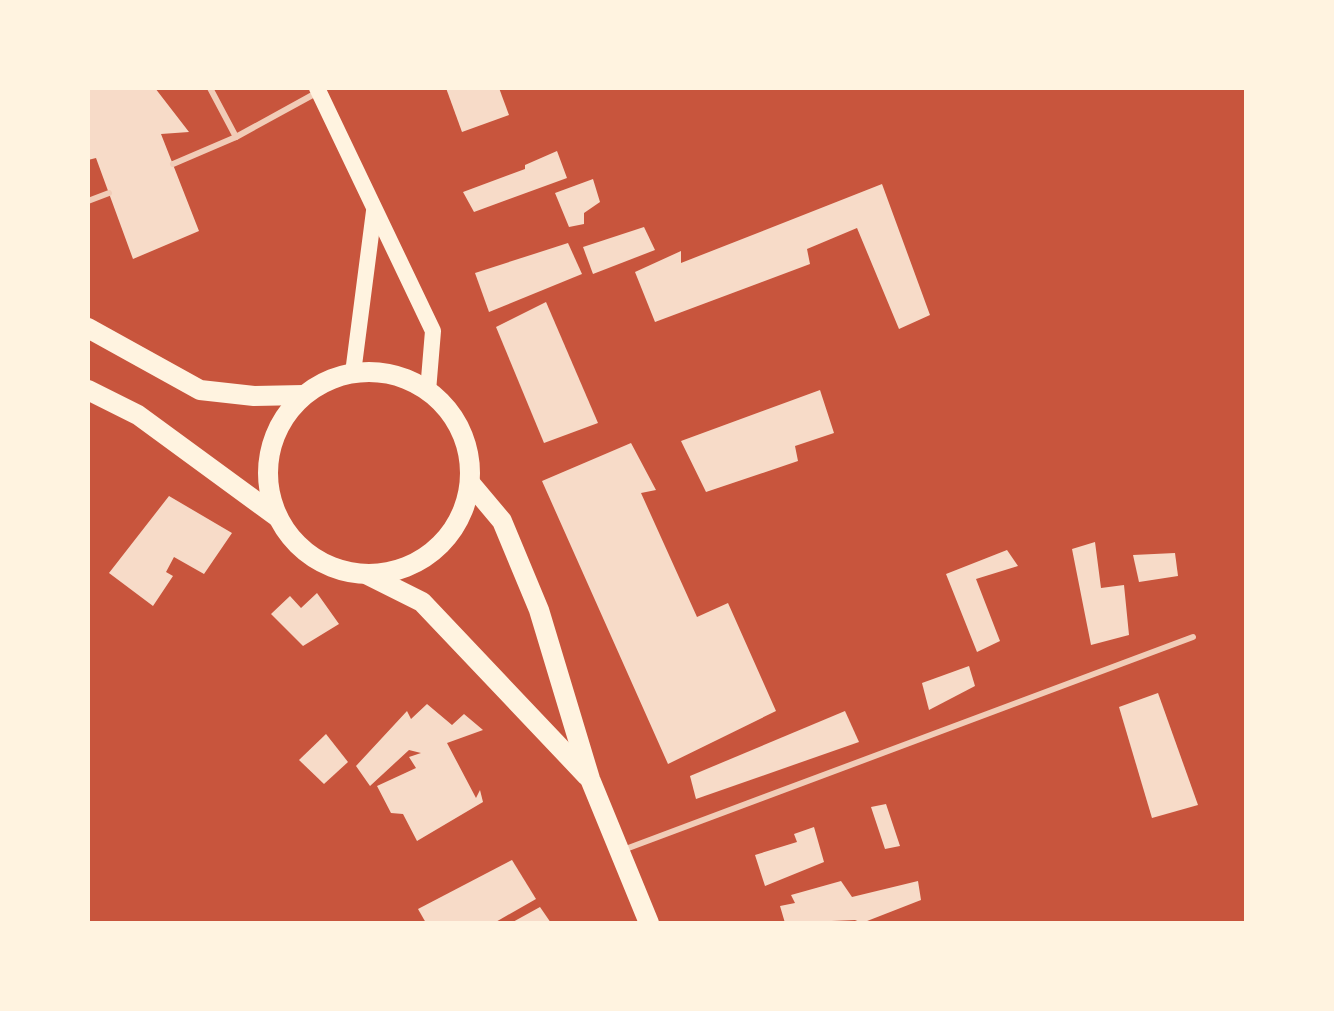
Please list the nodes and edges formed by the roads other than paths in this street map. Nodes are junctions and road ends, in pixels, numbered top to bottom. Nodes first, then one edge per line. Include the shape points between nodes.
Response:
1 (210, 88) edge
2 (317, 90) edge
3 (236, 137) junction
4 (173, 164) dead end
5 (109, 193) dead end
6 (88, 201) edge
7 (374, 209) junction
8 (88, 328) edge
9 (353, 373) junction
10 (88, 390) edge
11 (428, 391) junction
12 (304, 395) junction
13 (470, 483) junction
14 (276, 516) junction
15 (368, 575) junction
16 (1193, 637) dead end
17 (590, 779) junction
18 (620, 851) junction
19 (649, 923) edge

1 - 3 lane
2 - 3 lane
2 - 7 main road
3 - 4 lane
5 - 6 lane
7 - 9 main road
7 - 11 main road via 433,331
8 - 12 main road via 200,390
9 - 11 main road via 405,378
9 - 12 main road
10 - 14 main road via 138,415
11 - 13 main road via 453,416 463,437
12 - 14 main road via 283,419 270,450 268,483
13 - 15 main road via 463,512 425,559 398,571
13 - 17 main road via 502,521 539,610
14 - 15 main road via 314,559 340,571
15 - 17 main road via 422,602
16 - 18 lane
17 - 18 main road
18 - 19 main road

